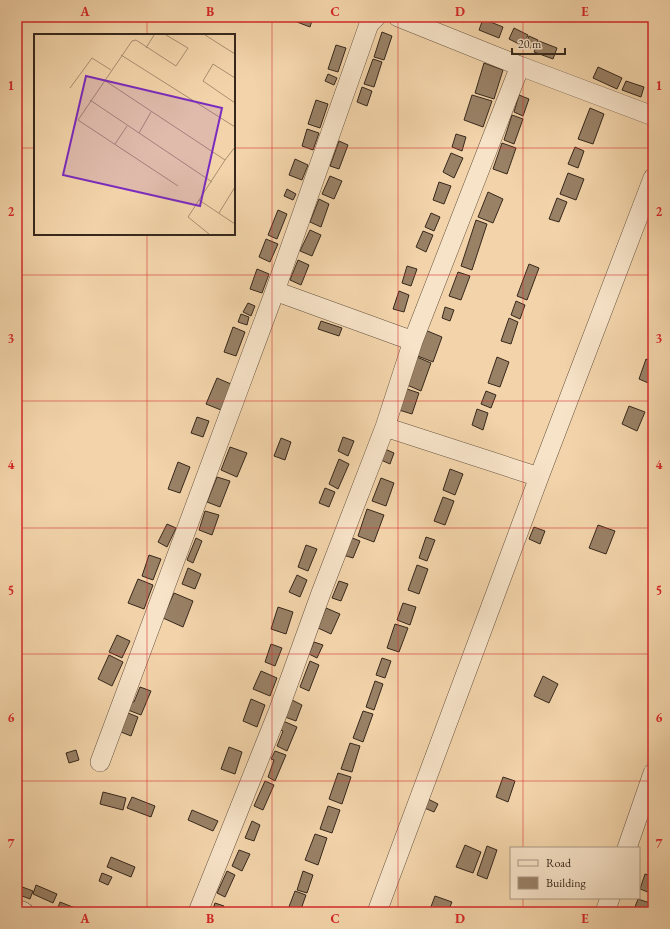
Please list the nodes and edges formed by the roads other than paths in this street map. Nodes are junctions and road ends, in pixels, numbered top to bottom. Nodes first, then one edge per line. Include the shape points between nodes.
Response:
1 (376, 17) edge
2 (398, 17) edge
3 (520, 66) junction
4 (653, 116) edge
5 (653, 178) edge
6 (275, 291) junction
7 (413, 341) junction
8 (385, 427) junction
9 (539, 477) junction
10 (100, 762) dead end
11 (653, 773) edge
12 (627, 847) edge
13 (610, 899) edge
14 (17, 909) edge
15 (24, 912) edge
16 (198, 912) edge
17 (377, 912) edge
18 (605, 912) edge

1 - 6 street via 369,24
2 - 3 street
3 - 4 street
3 - 7 street
5 - 9 street
6 - 7 street
6 - 10 street
7 - 8 street
8 - 9 street
8 - 16 street via 278,712
9 - 17 street
11 - 12 street
13 - 18 street
14 - 15 street

